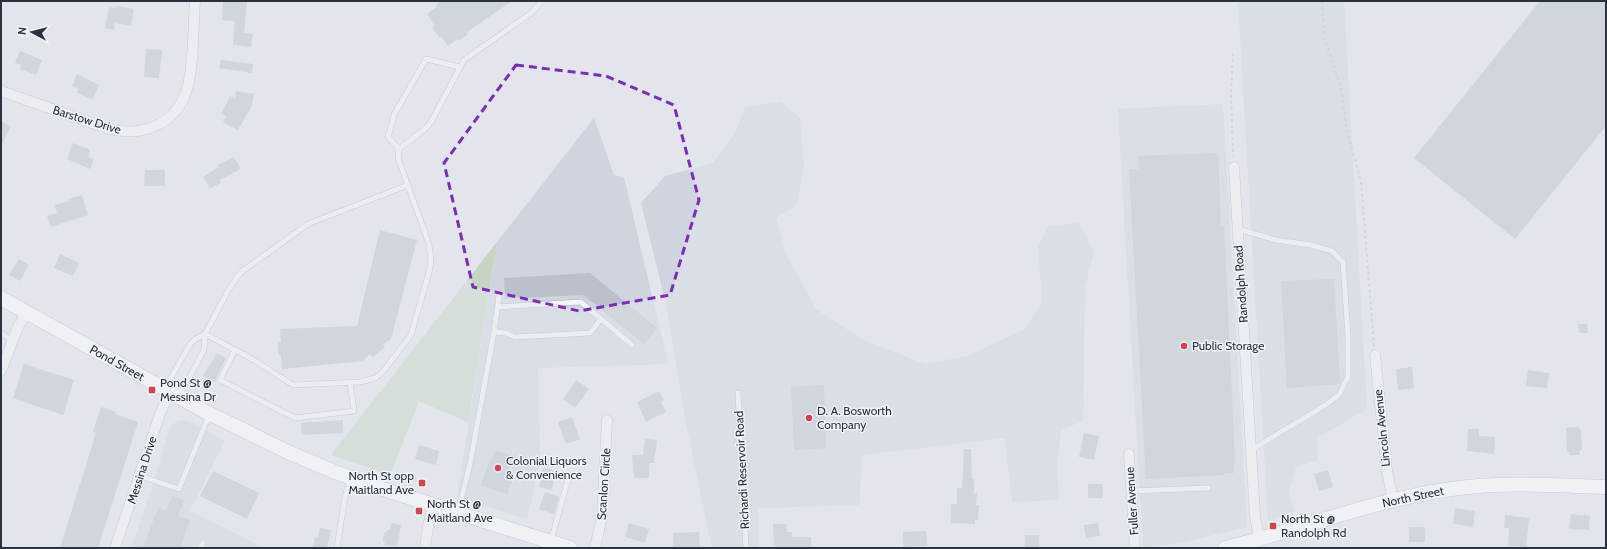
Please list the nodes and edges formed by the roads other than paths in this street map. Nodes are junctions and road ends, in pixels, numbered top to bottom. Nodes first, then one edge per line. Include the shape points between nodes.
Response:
1 (195, 1) edge
2 (542, 1) edge
3 (460, 67) junction
4 (1, 91) edge
5 (399, 149) junction
6 (1234, 168) road end
7 (408, 185) junction
8 (1238, 229) junction
9 (499, 295) dead end
10 (1, 298) edge
11 (498, 307) junction
12 (26, 312) junction
13 (601, 319) junction
14 (494, 332) junction
15 (1, 333) edge
16 (205, 334) junction
17 (13, 341) junction
18 (632, 345) dead end
19 (235, 350) junction
20 (1375, 355) road end
21 (1, 371) edge
22 (350, 382) junction
23 (171, 393) junction
24 (738, 393) dead end
25 (210, 414) junction
26 (607, 420) dead end
27 (1251, 450) junction
28 (1129, 454) dead end
29 (140, 476) junction
30 (350, 478) junction
31 (568, 479) dead end
32 (1606, 487) edge
33 (1208, 488) dead end
34 (1131, 491) junction
35 (1393, 500) junction
36 (433, 505) junction
37 (458, 513) junction
38 (1259, 539) junction
39 (551, 542) junction
40 (115, 548) edge
41 (337, 548) edge
42 (425, 548) edge
43 (570, 548) edge
44 (595, 548) edge
45 (746, 548) edge
46 (1135, 548) edge
47 (1226, 548) edge

1 - 4 street, Barstow Drive via 191,70 187,91 172,114 152,128 126,132 109,129
2 - 3 lane via 531,13 470,54
3 - 5 lane via 431,122
3 - 5 lane via 426,58 394,115 388,137
5 - 7 lane via 398,158
6 - 8 street, Randolph Road
7 - 16 lane via 308,224 258,259 236,279
7 - 22 lane via 431,252 429,272 414,327 406,342 381,374 368,381
8 - 27 street, Randolph Road
8 - 27 lane via 1276,240 1332,251 1343,262 1348,335 1348,377 1339,395
9 - 11 lane
10 - 12 main road, Pond Street
11 - 13 lane via 581,302
11 - 14 lane
12 - 17 street
12 - 23 main road, Pond Street
13 - 14 lane via 590,333 515,337
13 - 18 lane
14 - 37 lane via 470,464
15 - 17 lane
16 - 19 lane
16 - 23 lane via 202,354
16 - 23 lane via 189,346
17 - 21 street
19 - 22 lane via 293,385
19 - 22 lane via 220,380 295,418 354,411
20 - 35 street, Lincoln Avenue via 1387,471
23 - 25 main road, Pond Street
23 - 29 street, Messina Drive via 160,414
24 - 45 lane, Richardi Reservoir Road
25 - 29 lane via 179,488
25 - 30 main road, Pond Street via 263,441
26 - 44 street, Scanlon Circle via 602,516
27 - 38 street, Randolph Road
28 - 34 street, Fuller Avenue
29 - 40 street, Messina Drive
30 - 36 main road
30 - 41 lane
31 - 39 lane
32 - 35 main road, North Street via 1528,484 1479,486
33 - 34 lane
34 - 46 street, Fuller Avenue
35 - 38 main road, North Street
36 - 37 main road
36 - 42 street
37 - 39 main road
38 - 47 main road, North Street
39 - 43 main road

